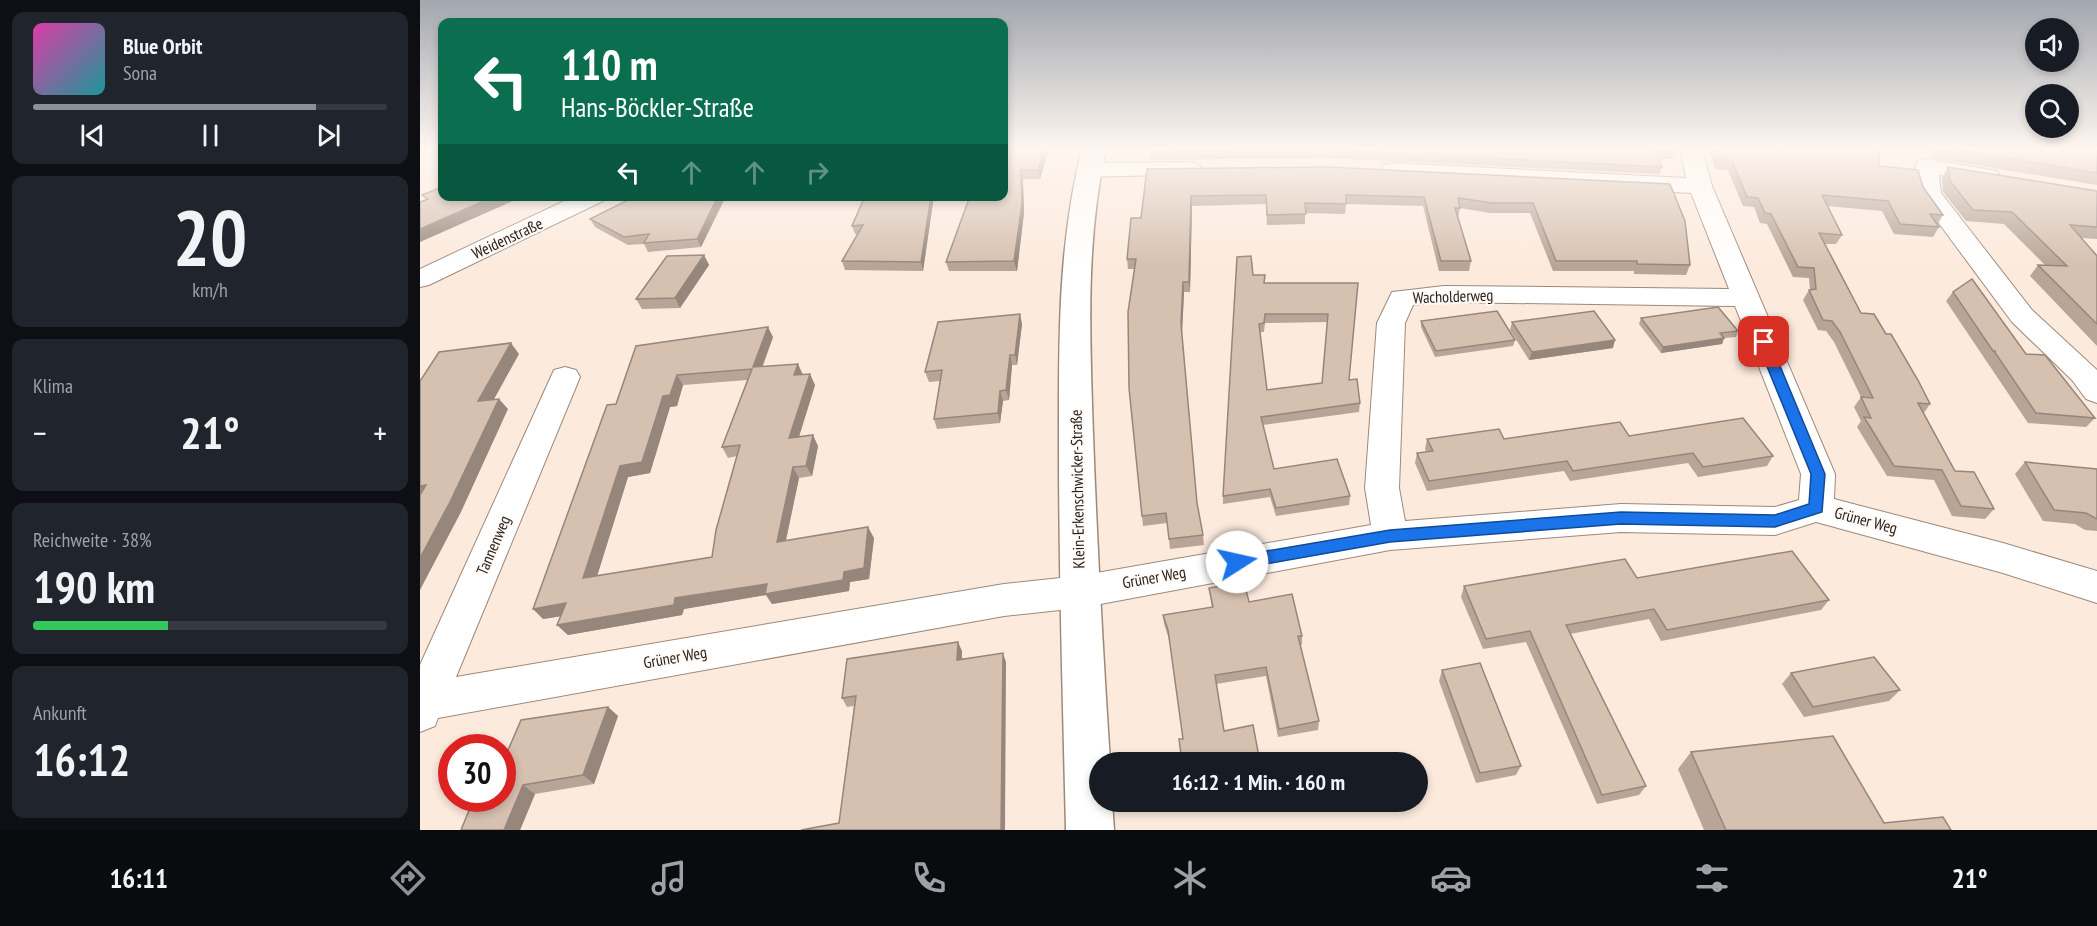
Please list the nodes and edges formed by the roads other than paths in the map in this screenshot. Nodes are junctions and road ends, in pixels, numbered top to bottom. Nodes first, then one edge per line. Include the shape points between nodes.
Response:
1 (1087, 188) edge
2 (1701, 188) edge
3 (1928, 188) edge
4 (584, 201) edge
5 (420, 279) edge
6 (1745, 298) junction
7 (565, 377) dead end
8 (2097, 392) edge
9 (1816, 508) junction
10 (1390, 536) junction
11 (2097, 587) edge
12 (1079, 592) junction
13 (422, 705) edge
14 (1090, 830) edge

1 - 12 street, Klein-Erkenschwicker-Straße via 1074,276
2 - 6 street
3 - 8 street via 1929,194 2022,316 2083,373
4 - 5 street, Weidenstraße
6 - 9 street via 1818,474
6 - 10 street, Wacholderweg via 1444,294 1402,298 1390,322 1382,488
7 - 13 street, Tannenweg
9 - 10 street, Grüner Weg via 1775,521 1621,518
9 - 11 street, Grüner Weg
10 - 12 street, Grüner Weg
12 - 13 street, Grüner Weg via 993,602
12 - 14 street, Klein-Erkenschwicker-Straße

